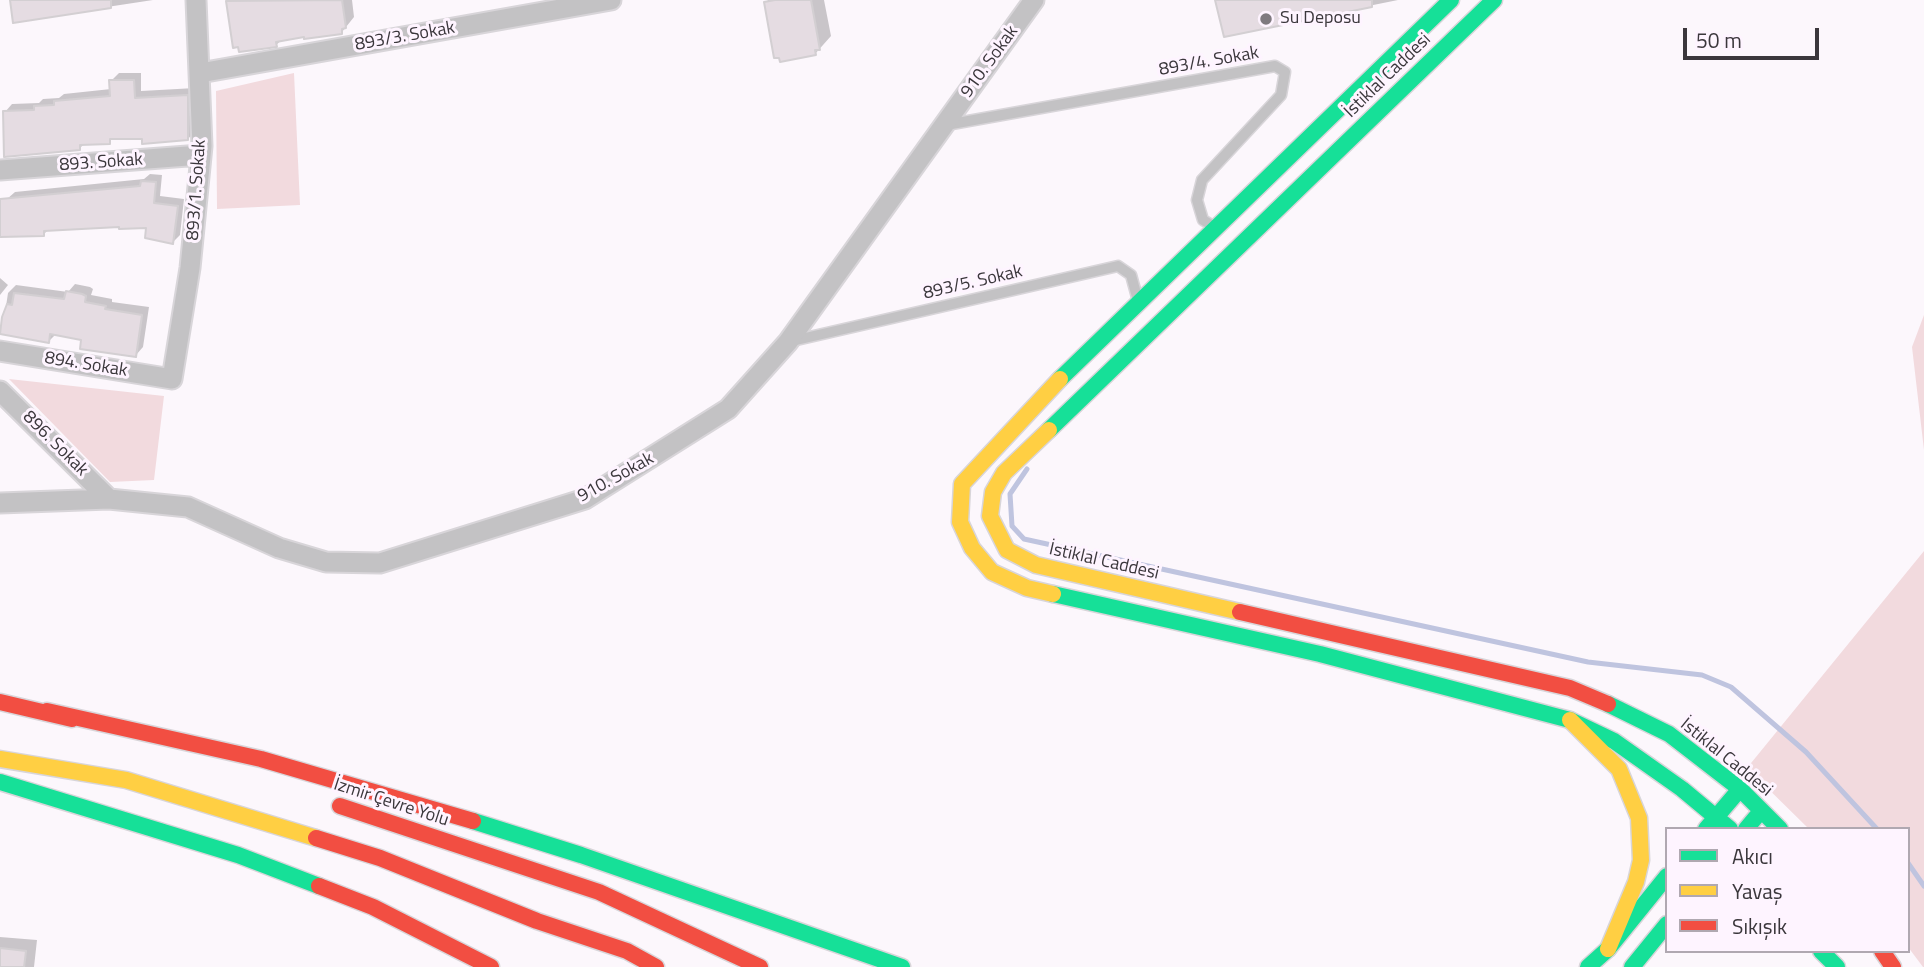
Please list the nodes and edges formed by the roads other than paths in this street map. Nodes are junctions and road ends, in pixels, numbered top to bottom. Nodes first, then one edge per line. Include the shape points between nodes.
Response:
1 (196, 0) edge
2 (611, 0) edge
3 (1034, 0) edge
4 (1451, 0) edge
5 (1494, 0) edge
6 (200, 73) junction
7 (943, 126) junction
8 (201, 155) junction
9 (0, 170) edge
10 (1217, 228) junction
11 (1137, 305) junction
12 (788, 342) junction
13 (0, 351) edge
14 (172, 379) joint
15 (0, 391) edge
16 (109, 499) junction
17 (0, 503) edge
18 (0, 702) edge
19 (47, 711) junction
20 (1570, 720) junction
21 (0, 760) edge
22 (215, 765) dead end
23 (0, 782) edge
24 (1740, 789) junction
25 (318, 799) dead end
26 (1761, 811) junction
27 (1711, 823) edge
28 (1748, 827) edge
29 (1778, 827) edge
30 (1665, 878) edge
31 (1665, 926) edge
32 (1665, 942) edge
33 (1608, 949) junction
34 (1823, 953) edge
35 (1635, 963) edge
36 (491, 967) edge
37 (656, 967) edge
38 (760, 967) edge
39 (902, 967) edge
40 (1588, 967) edge
41 (1837, 967) edge

1 - 6 street, 893/1. Sokak
2 - 6 street, 893/3. Sokak
3 - 7 street, 910. Sokak
4 - 10 main road, İstiklal Caddesi
5 - 24 main road, İstiklal Caddesi via 1004,473 993,492 990,516 1007,550 1036,565 1570,688 1669,734
6 - 8 street, 893/1. Sokak
7 - 10 lane, 893/4. Sokak via 1275,66 1285,72 1281,95 1202,180 1197,200 1203,220
7 - 12 street, 910. Sokak
8 - 9 street, 893. Sokak
8 - 14 street, 893/1. Sokak via 190,268
10 - 11 main road, İstiklal Caddesi
11 - 12 lane, 893/5. Sokak via 1138,291 1131,275 1118,266
11 - 20 main road, İstiklal Caddesi via 1045,394 962,484 960,522 972,548 992,572 1027,588 1320,654
12 - 16 street, 910. Sokak via 728,409 584,499 380,563 326,562 279,548 188,508
13 - 14 street, 894. Sokak
15 - 16 street, 896. Sokak
16 - 17 street, 910. Sokak
18 - 19 main road
19 - 22 main road
19 - 39 main road via 261,759 397,797 581,855
20 - 27 main road, İstiklal Caddesi via 1614,741
20 - 33 main road via 1619,769 1639,818 1638,871
21 - 37 main road via 126,780 380,858 626,951
23 - 36 main road via 238,855 373,907
24 - 26 main road, İstiklal Caddesi
24 - 27 main road
25 - 38 main road, İzmir Çevre Yolu via 599,892
26 - 28 main road
26 - 29 main road, İstiklal Caddesi
30 - 33 main road
31 - 35 main road
32 - 35 main road
33 - 40 main road
34 - 41 main road

